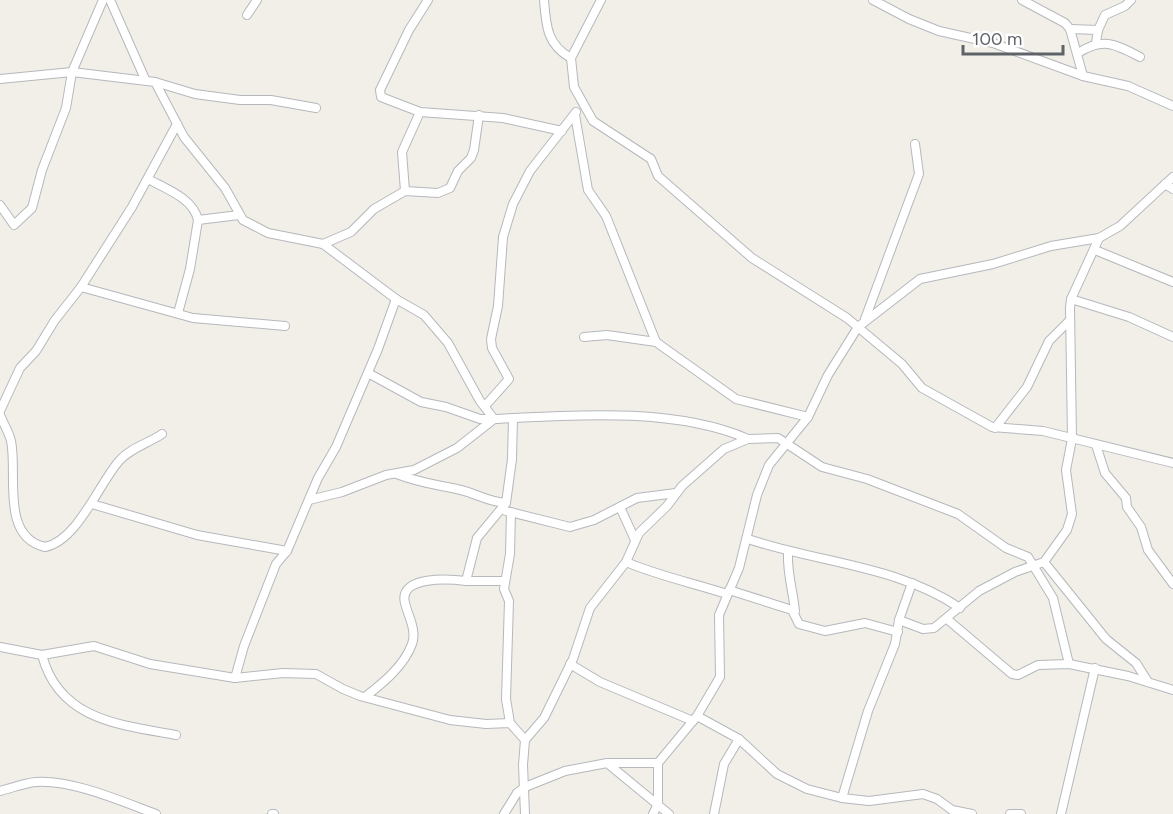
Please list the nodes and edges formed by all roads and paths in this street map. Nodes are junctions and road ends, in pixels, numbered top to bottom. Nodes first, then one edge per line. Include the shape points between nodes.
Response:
1 (103, 0) edge
2 (110, 0) edge
3 (257, 0) edge
4 (428, 0) edge
5 (544, 0) edge
6 (601, 0) edge
7 (873, 0) edge
8 (1022, 0) edge
9 (1131, 0) edge
10 (247, 15) dead end
11 (1070, 29) junction
12 (1098, 30) junction
13 (1096, 43) junction
14 (1078, 53) junction
15 (1140, 57) dead end
16 (571, 58) junction
17 (72, 72) junction
18 (1083, 76) junction
19 (0, 79) edge
20 (145, 79) junction
21 (155, 82) junction
22 (581, 103) junction
23 (1173, 106) edge
24 (316, 108) dead end
25 (420, 112) junction
26 (479, 115) junction
27 (575, 115) junction
28 (177, 124) junction
29 (562, 131) junction
30 (915, 144) dead end
31 (1173, 177) edge
32 (148, 179) junction
33 (1165, 184) junction
34 (1173, 189) edge
35 (405, 191) junction
36 (0, 205) edge
37 (239, 215) junction
38 (198, 220) junction
39 (1099, 238) junction
40 (323, 244) junction
41 (1095, 250) junction
42 (1173, 282) edge
43 (81, 287) junction
44 (396, 299) junction
45 (1071, 299) junction
46 (178, 313) junction
47 (1069, 321) junction
48 (861, 324) junction
49 (285, 326) dead end
50 (584, 337) dead end
51 (1173, 337) edge
52 (656, 342) junction
53 (368, 373) junction
54 (485, 406) junction
55 (0, 413) edge
56 (808, 417) junction
57 (513, 418) junction
58 (494, 419) junction
59 (995, 428) junction
60 (162, 434) dead end
61 (748, 439) junction
62 (1072, 439) junction
63 (786, 442) junction
64 (1096, 445) junction
65 (1173, 463) edge
66 (397, 474) junction
67 (676, 493) junction
68 (309, 500) junction
69 (92, 504) junction
70 (504, 506) junction
71 (620, 507) junction
72 (511, 512) junction
73 (748, 539) junction
74 (635, 540) junction
75 (287, 551) junction
76 (788, 553) junction
77 (626, 562) junction
78 (1044, 562) junction
79 (1033, 566) junction
80 (466, 581) junction
81 (505, 581) junction
82 (912, 582) junction
83 (1173, 584) edge
84 (728, 592) junction
85 (960, 608) junction
86 (795, 611) junction
87 (947, 619) junction
88 (899, 620) junction
89 (898, 632) junction
90 (0, 647) edge
91 (42, 655) junction
92 (570, 664) junction
93 (1069, 664) junction
94 (1095, 668) junction
95 (235, 678) junction
96 (1148, 682) junction
97 (1173, 690) edge
98 (365, 696) junction
99 (695, 719) junction
100 (510, 723) junction
101 (176, 735) dead end
102 (739, 739) junction
103 (525, 740) junction
104 (607, 763) junction
105 (658, 763) junction
106 (525, 787) junction
107 (0, 791) edge
108 (842, 798) junction
109 (658, 804) junction
110 (156, 814) edge
111 (504, 814) edge
112 (525, 814) edge
113 (653, 814) edge
114 (669, 814) edge
115 (714, 814) edge
116 (972, 814) edge
117 (1010, 814) edge
118 (1021, 814) edge
119 (1061, 814) edge

1 - 17 street
2 - 20 street
3 - 10 street
4 - 25 street via 379,94
5 - 16 street via 551,42
6 - 16 street
7 - 18 street via 931,28 993,43
8 - 11 street
9 - 12 street via 1105,15
11 - 12 street
11 - 14 street
12 - 13 street
13 - 14 street
13 - 15 street
14 - 18 street
16 - 22 street via 573,83
17 - 19 street
17 - 20 street
17 - 36 street via 66,108 32,208 14,225
18 - 23 street via 1132,87
20 - 21 street
21 - 24 street via 195,94
21 - 28 street
22 - 27 street
22 - 48 street via 599,127 651,159 658,176 752,258
25 - 26 street
25 - 35 street via 402,152
26 - 29 street
26 - 35 street via 474,150 450,188 438,193
27 - 29 street
27 - 52 street via 588,189 606,216
28 - 32 street
28 - 37 street via 225,188
29 - 54 street via 524,183 503,237 498,306 491,339 509,379
30 - 48 street via 920,174
31 - 33 street
32 - 38 street via 187,202
32 - 43 street
33 - 34 street
33 - 39 street via 1120,226
35 - 40 street via 374,209 351,232
37 - 38 street
37 - 40 street via 268,233
38 - 46 street
39 - 41 street
39 - 48 street via 920,279
40 - 44 street
41 - 42 street
41 - 45 street
43 - 46 street
43 - 55 street via 20,368
44 - 53 street
44 - 54 street via 436,326
45 - 47 street
45 - 51 street via 1129,317
46 - 49 street via 225,323
47 - 59 street via 1049,341 1027,387
47 - 62 street
48 - 56 street via 828,375
48 - 59 street via 922,388
50 - 52 street via 608,334
52 - 56 street via 736,399
53 - 58 street via 422,402 480,419
53 - 68 street
54 - 58 street
55 - 69 street via 11,442 9,488 12,512 21,532 37,546 50,546 63,539
56 - 63 street
57 - 58 street
57 - 61 street via 659,419 729,431
57 - 70 street via 512,459
58 - 66 street via 458,448
59 - 62 street via 1043,431
60 - 69 street via 121,459
61 - 63 street via 774,438
61 - 67 street via 715,456
62 - 64 street
62 - 78 street via 1066,470 1071,519
63 - 73 street via 759,489
63 - 79 street via 822,467 867,479 958,514 1006,548 1028,557
64 - 65 street
64 - 83 street via 1105,473 1126,498 1148,550
66 - 68 street
66 - 70 street
67 - 71 street via 637,498
67 - 74 street
68 - 75 street
69 - 75 street via 197,535
70 - 72 street
70 - 80 street via 477,538
71 - 72 street via 570,527
71 - 74 street
72 - 81 street
73 - 76 street
73 - 84 street
74 - 77 street
75 - 95 street via 272,574
76 - 82 street via 869,568
76 - 86 street via 787,571
77 - 84 street via 660,576
77 - 92 street via 590,608
78 - 79 street
78 - 96 street via 1106,639 1136,663
79 - 85 street via 979,591
79 - 93 street via 1053,598
80 - 81 street
80 - 98 street via 428,580 406,592 404,602 411,622 412,644 386,681
81 - 100 street via 509,601 506,699
82 - 85 street via 937,592
82 - 88 street
84 - 86 street
84 - 99 street via 718,621 720,677
85 - 87 street
86 - 89 street via 797,623 825,631 865,623
87 - 88 street via 927,629
87 - 93 street via 1012,674 1038,665
88 - 89 street
89 - 108 street via 868,711
90 - 91 street
91 - 95 street via 94,646 150,664
91 - 101 street via 56,688 69,702 95,717
92 - 99 street via 600,682
92 - 103 street via 544,718
93 - 94 street
94 - 96 street
94 - 119 street
95 - 98 street via 316,674
96 - 97 street
98 - 100 street via 466,723
99 - 102 street
99 - 105 street
100 - 103 street
102 - 108 street via 777,774 807,789
102 - 115 street via 724,764
103 - 106 street
104 - 105 street
104 - 106 street via 565,771
104 - 109 street
105 - 109 street
106 - 111 street
106 - 112 street
107 - 110 street via 48,782
108 - 116 street via 869,801 923,794 952,810
109 - 113 street
109 - 114 street
117 - 118 street

